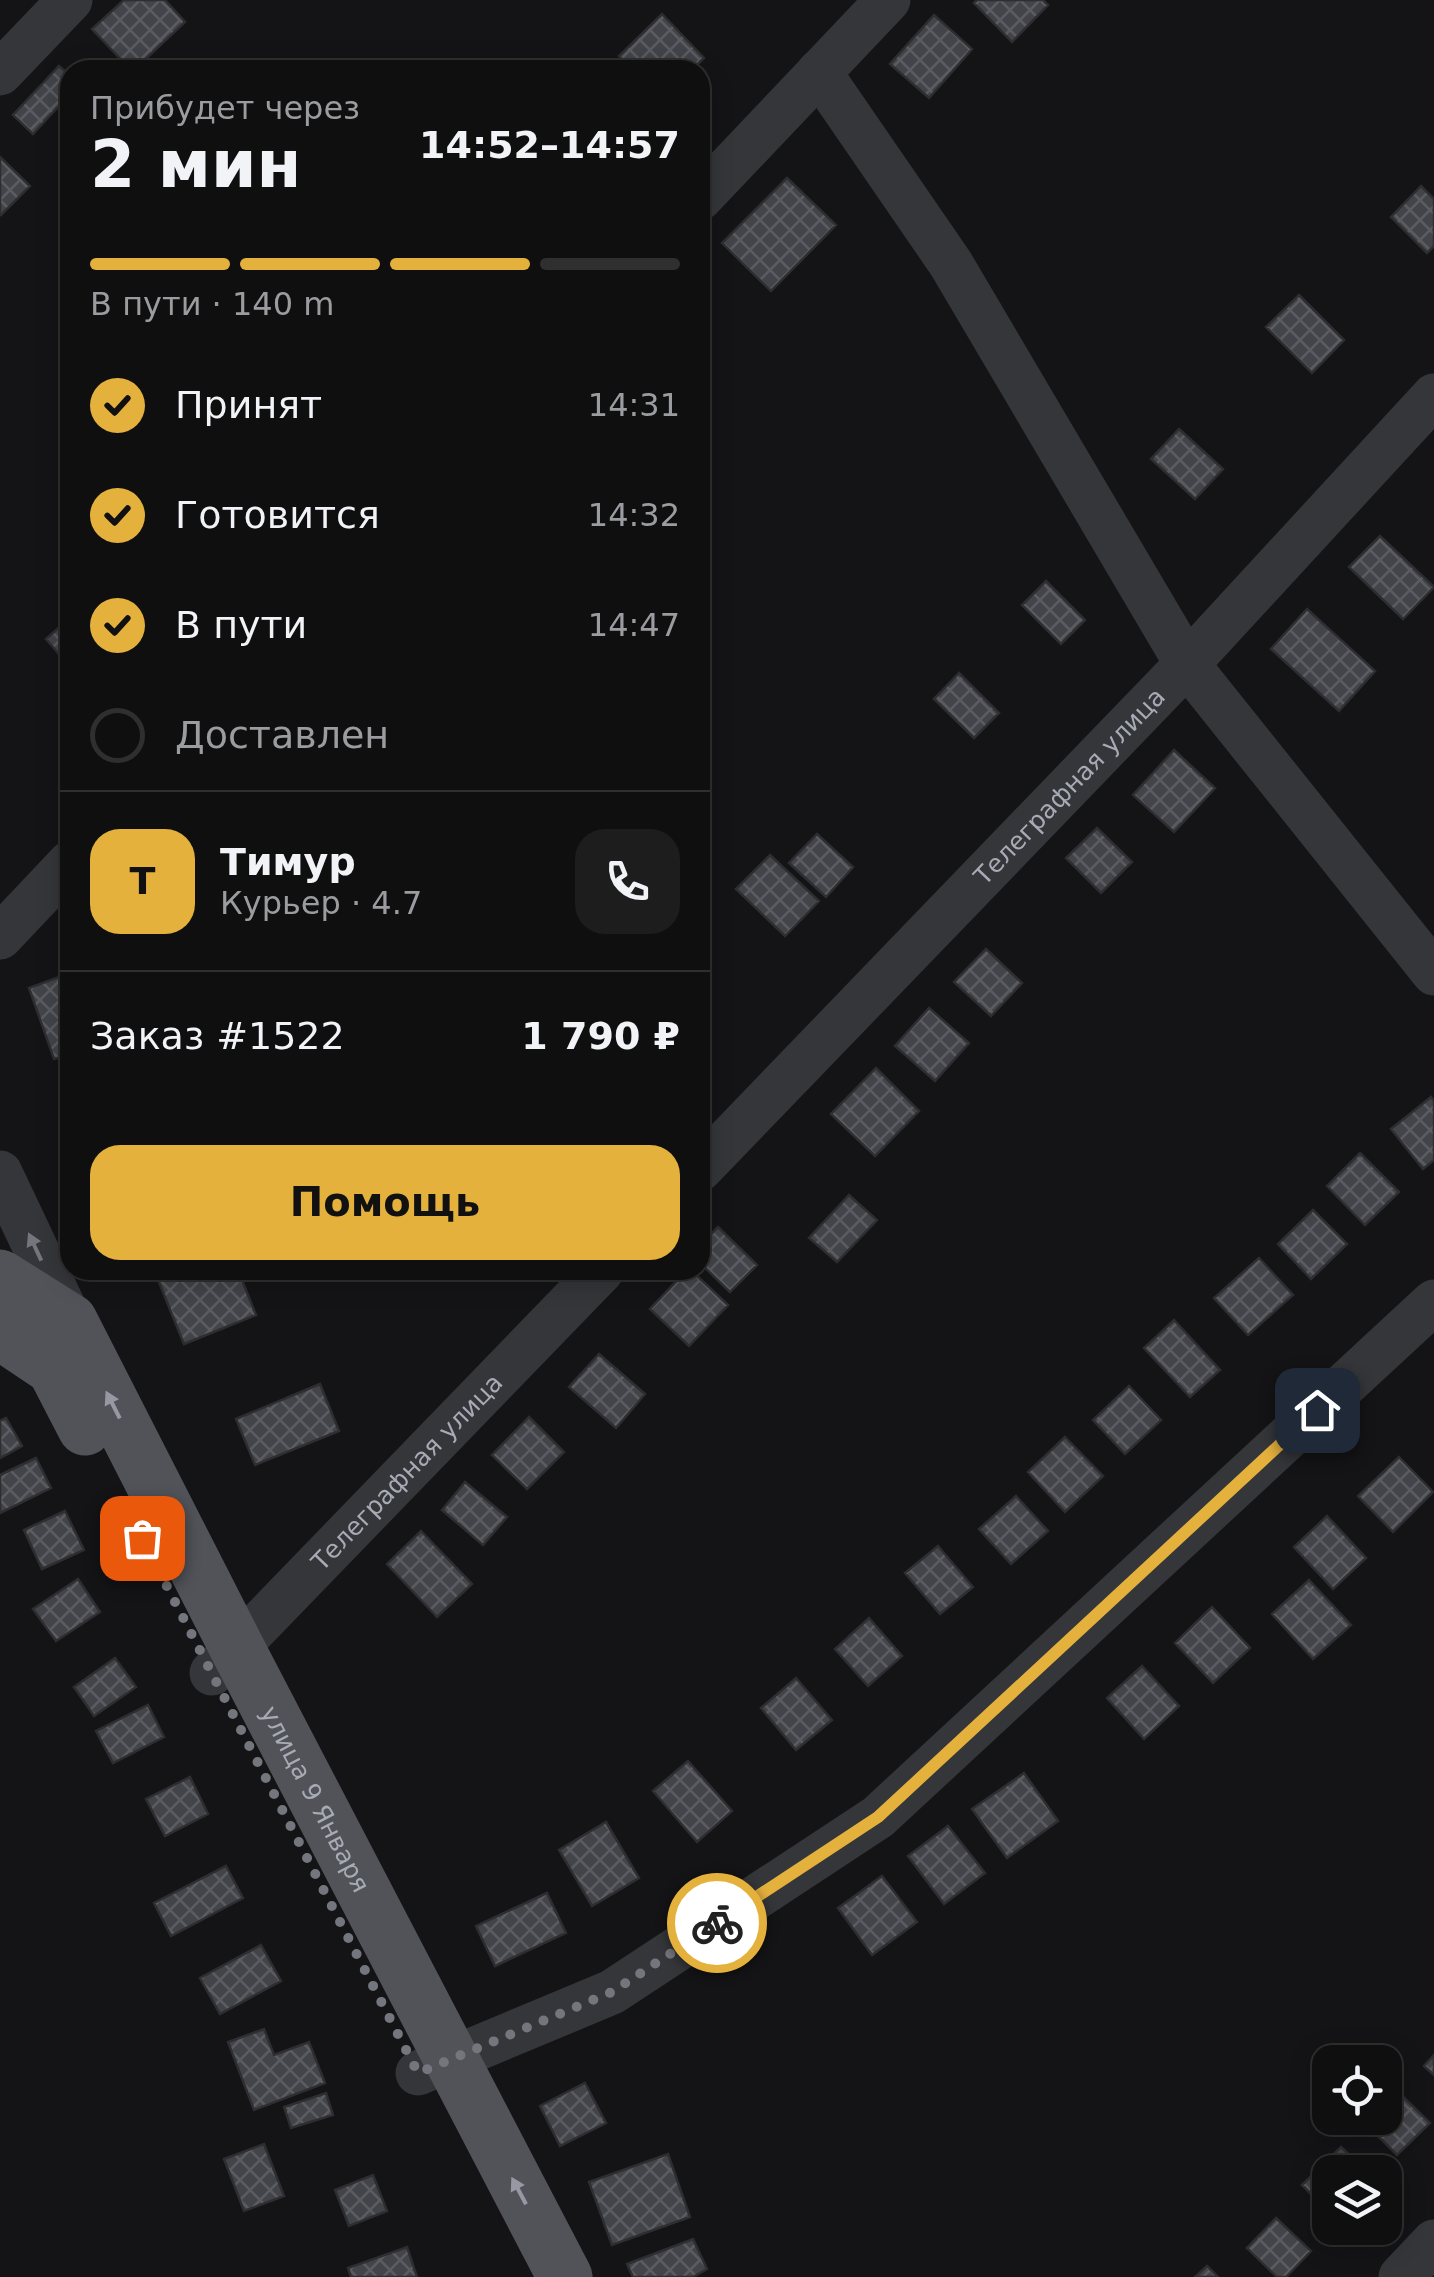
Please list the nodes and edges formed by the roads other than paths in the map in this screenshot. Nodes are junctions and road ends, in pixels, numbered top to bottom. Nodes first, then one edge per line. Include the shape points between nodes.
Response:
1 (70, 0) edge
2 (888, 0) edge
3 (819, 72) junction
4 (0, 73) edge
5 (710, 187) edge
6 (1434, 396) edge
7 (1188, 664) junction
8 (60, 873) edge
9 (0, 936) edge
10 (1434, 973) edge
11 (710, 1159) edge
12 (0, 1173) edge
13 (1, 1277) edge
14 (592, 1280) edge
15 (1434, 1302) edge
16 (0, 1332) edge
17 (62, 1344) junction
18 (224, 1661) junction
19 (434, 2066) junction
20 (1434, 2242) edge
21 (524, 2277) edge
22 (565, 2277) edge
23 (1401, 2277) edge

1 - 4 street
2 - 3 street
3 - 5 street
3 - 7 street via 951,264
6 - 7 street, Телеграфная улица
7 - 10 street
7 - 11 street, Телеграфная улица
8 - 9 street
17 -> 12 street
13 - 17 main road
14 - 18 street, Телеграфная улица
15 - 19 street via 878,1817 612,1992
16 - 17 main road
17 - 18 main road, улица 9 Января
18 - 19 main road, улица 9 Января
19 - 21 main road, улица 9 Января
22 -> 19 main road, улица 9 Января
20 - 23 street

